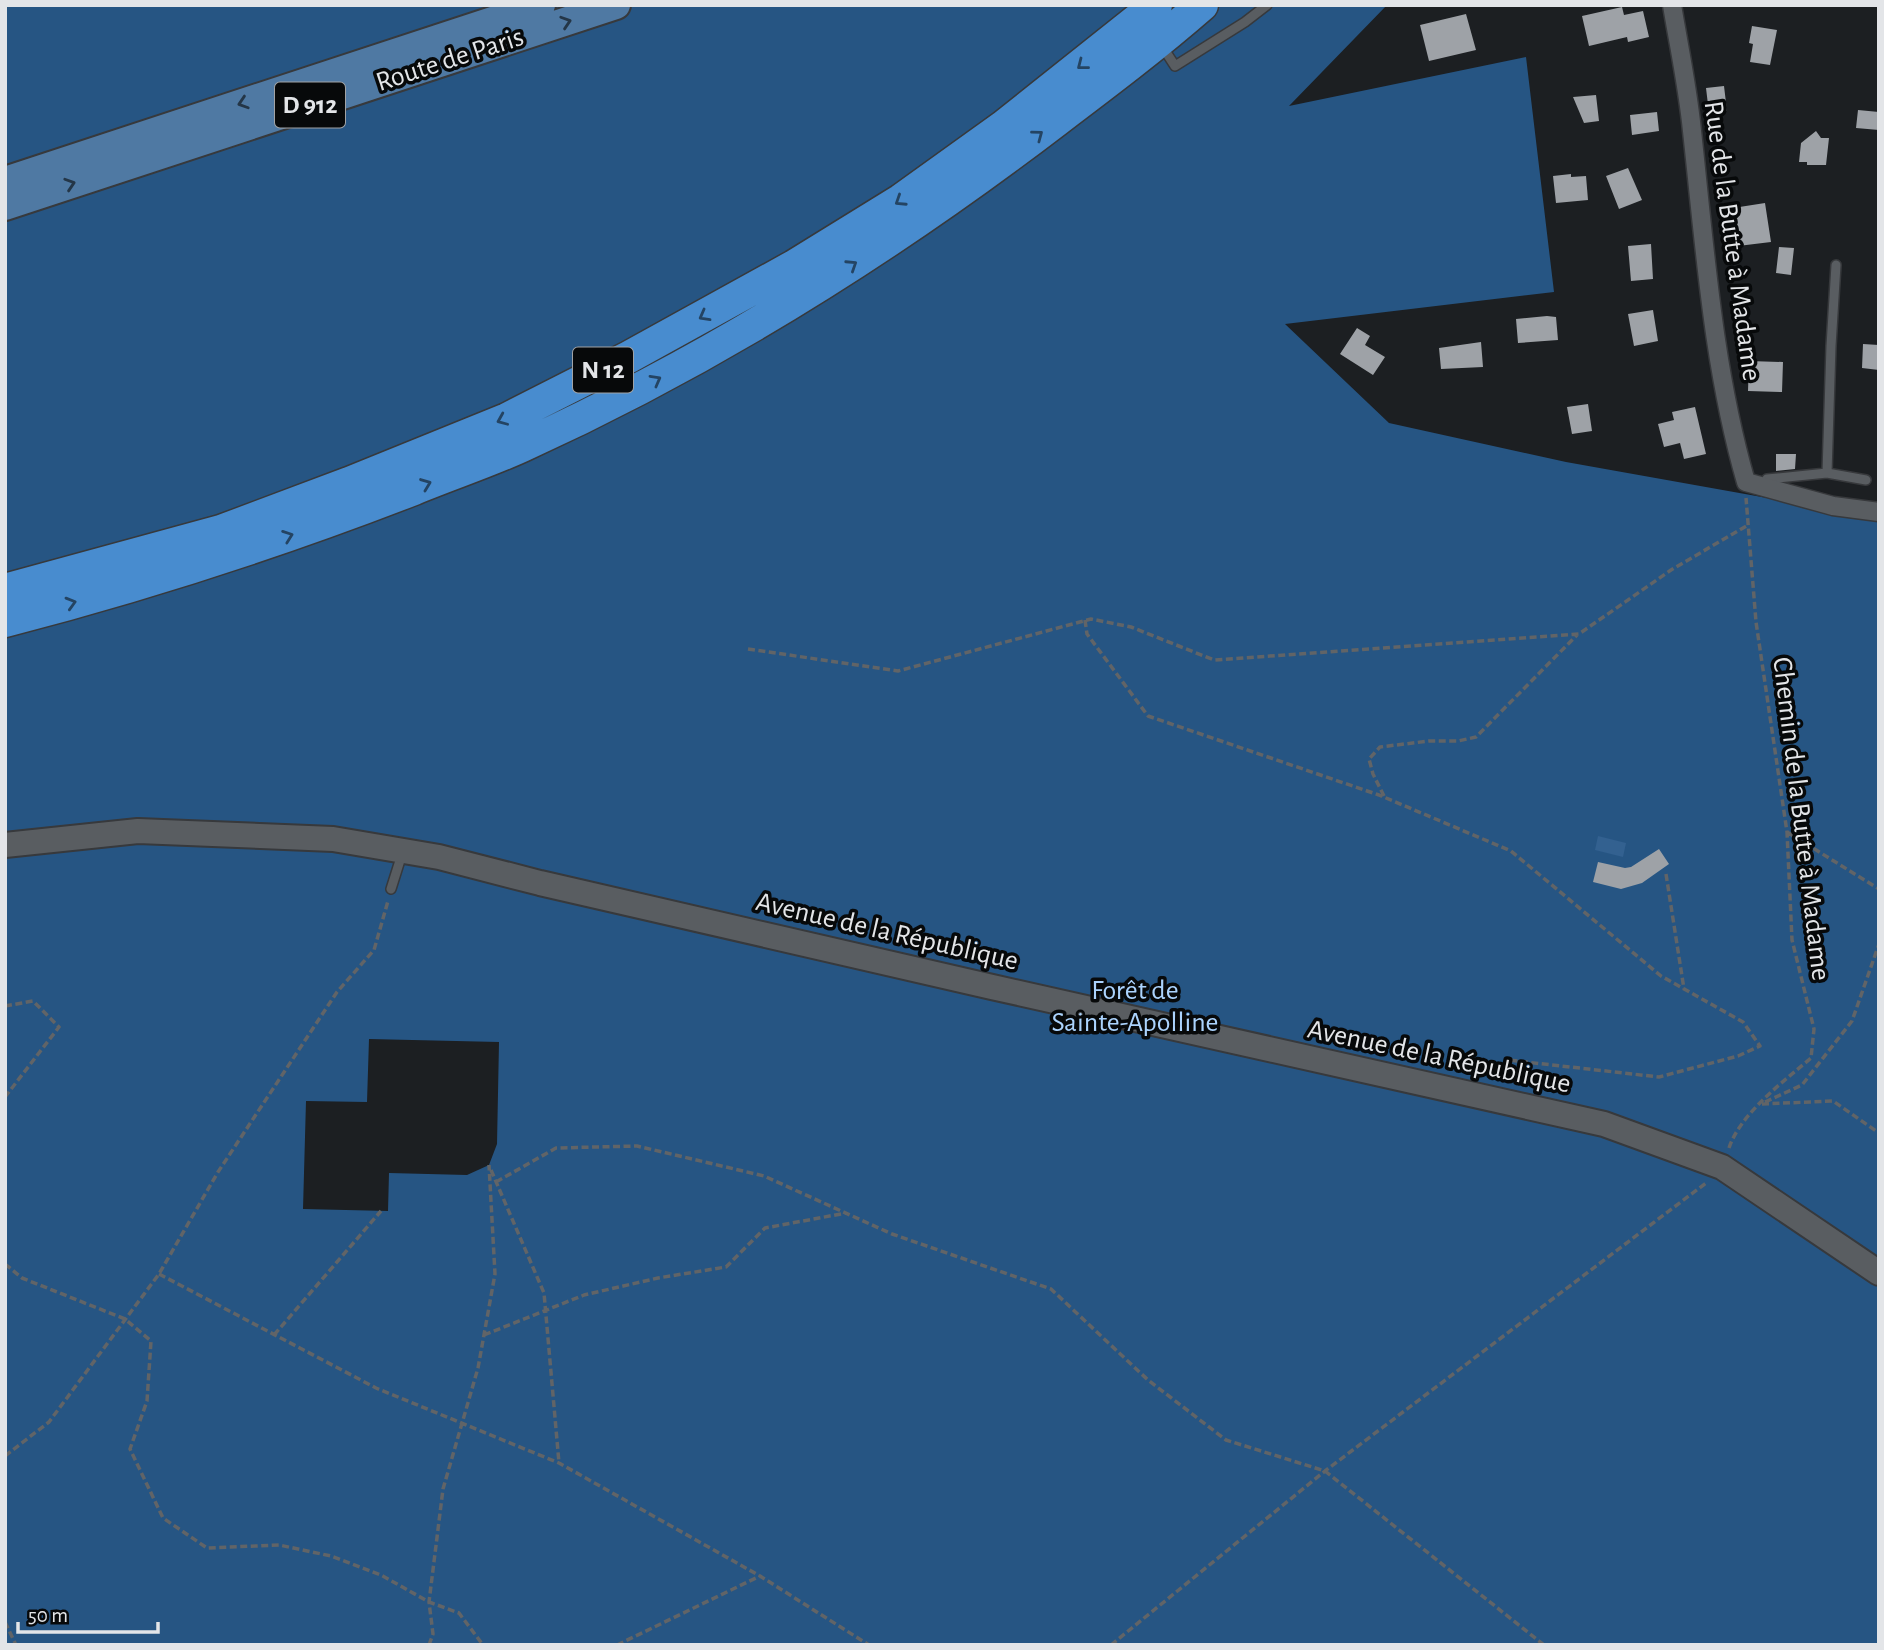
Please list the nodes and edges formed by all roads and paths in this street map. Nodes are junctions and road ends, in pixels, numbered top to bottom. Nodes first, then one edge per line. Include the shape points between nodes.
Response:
1 (541, 5) edge
2 (616, 5) edge
3 (1156, 5) edge
4 (1202, 5) edge
5 (1267, 5) edge
6 (1672, 5) edge
7 (1159, 42) junction
8 (5, 181) edge
9 (5, 206) edge
10 (1836, 265) dead end
11 (1827, 473) junction
12 (1866, 480) dead end
13 (1746, 482) junction
14 (1765, 488) junction
15 (1879, 512) edge
16 (1748, 525) junction
17 (5, 590) edge
18 (1085, 620) junction
19 (5, 621) edge
20 (1578, 634) junction
21 (748, 649) dead end
22 (1384, 797) junction
23 (1787, 832) junction
24 (5, 845) edge
25 (403, 850) junction
26 (1666, 874) dead end
27 (391, 889) joint
28 (1879, 889) edge
29 (1879, 944) edge
30 (1684, 989) junction
31 (5, 1006) edge
32 (1508, 1060) dead end
33 (5, 1097) edge
34 (1760, 1104) junction
35 (1879, 1133) edge
36 (1722, 1167) junction
37 (496, 1182) junction
38 (381, 1210) dead end
39 (848, 1213) junction
40 (5, 1264) edge
41 (1879, 1273) edge
42 (159, 1275) junction
43 (545, 1311) junction
44 (125, 1319) junction
45 (274, 1335) junction
46 (484, 1335) junction
47 (463, 1424) junction
48 (5, 1457) edge
49 (559, 1464) junction
50 (1325, 1471) junction
51 (760, 1576) junction
52 (429, 1602) junction
53 (5, 1622) edge
54 (16, 1645) edge
55 (429, 1645) edge
56 (483, 1645) edge
57 (617, 1645) edge
58 (869, 1645) edge
59 (1111, 1645) edge
60 (1544, 1645) edge

1 -> 8 main road, Route de Paris / D 912
9 -> 2 main road, Route de Paris / D 912
3 -> 17 highway, N 12 via 1004,126 901,200 794,266 629,357 507,419 349,483 233,526
4 - 7 highway, N 12
5 - 7 lane via 1175,66
6 - 13 street, Rue de la Butte à Madame via 1692,128 1705,268 1734,442
19 -> 7 highway, N 12 via 233,556 363,509 520,447 650,383 811,292 924,218
10 - 11 lane
11 - 12 lane
11 - 14 lane via 1767,479
13 - 14 street
13 - 16 path, Chemin de la Butte à Madame
14 - 15 street via 1833,506
16 - 20 path via 1671,570
16 - 23 path, Chemin de la Butte à Madame via 1756,622
18 - 20 path via 1131,627 1214,660
18 - 21 path via 898,671
18 - 22 path via 1087,634 1148,716
20 - 22 path via 1476,737 1380,747 1369,759
22 - 30 path via 1511,851 1661,976
23 - 28 path
23 - 34 path, Chemin de la Butte à Madame via 1792,940 1814,1029 1811,1058
24 - 25 main road, Avenue de la République via 138,831 333,839
25 - 27 lane
25 - 36 main road, Avenue de la République via 992,988 1604,1124
26 - 30 path
27 - 42 path via 374,950 337,992 219,1172
29 - 34 path via 1852,1021 1802,1085
30 - 32 path via 1743,1022 1760,1046 1659,1077
31 - 33 path via 33,1001 59,1027
34 - 35 path via 1833,1101
34 - 36 path, Chemin de la Butte à Madame via 1733,1136
36 - 41 main road, Avenue de la République
36 - 50 path
37 - 39 path via 556,1148 637,1146 764,1176
37 - 43 path via 544,1293
37 - 46 path via 489,1165 495,1274
38 - 45 path
39 - 43 path via 765,1228 726,1267 658,1278
39 - 50 path via 892,1234 1051,1289 1148,1380 1226,1440
40 - 44 path via 22,1278
42 - 44 path
42 - 45 path
43 - 46 path
43 - 49 path
44 - 48 path via 49,1422
44 - 52 path via 151,1341 146,1401 131,1449 163,1518 207,1548 279,1545 331,1556 381,1575
45 - 47 path via 376,1388
46 - 47 path
47 - 49 path
47 - 52 path via 443,1489
49 - 51 path
50 - 59 path
50 - 60 path
51 - 57 path
51 - 58 path
52 - 55 path via 433,1634
52 - 56 path via 459,1613
53 - 54 path

